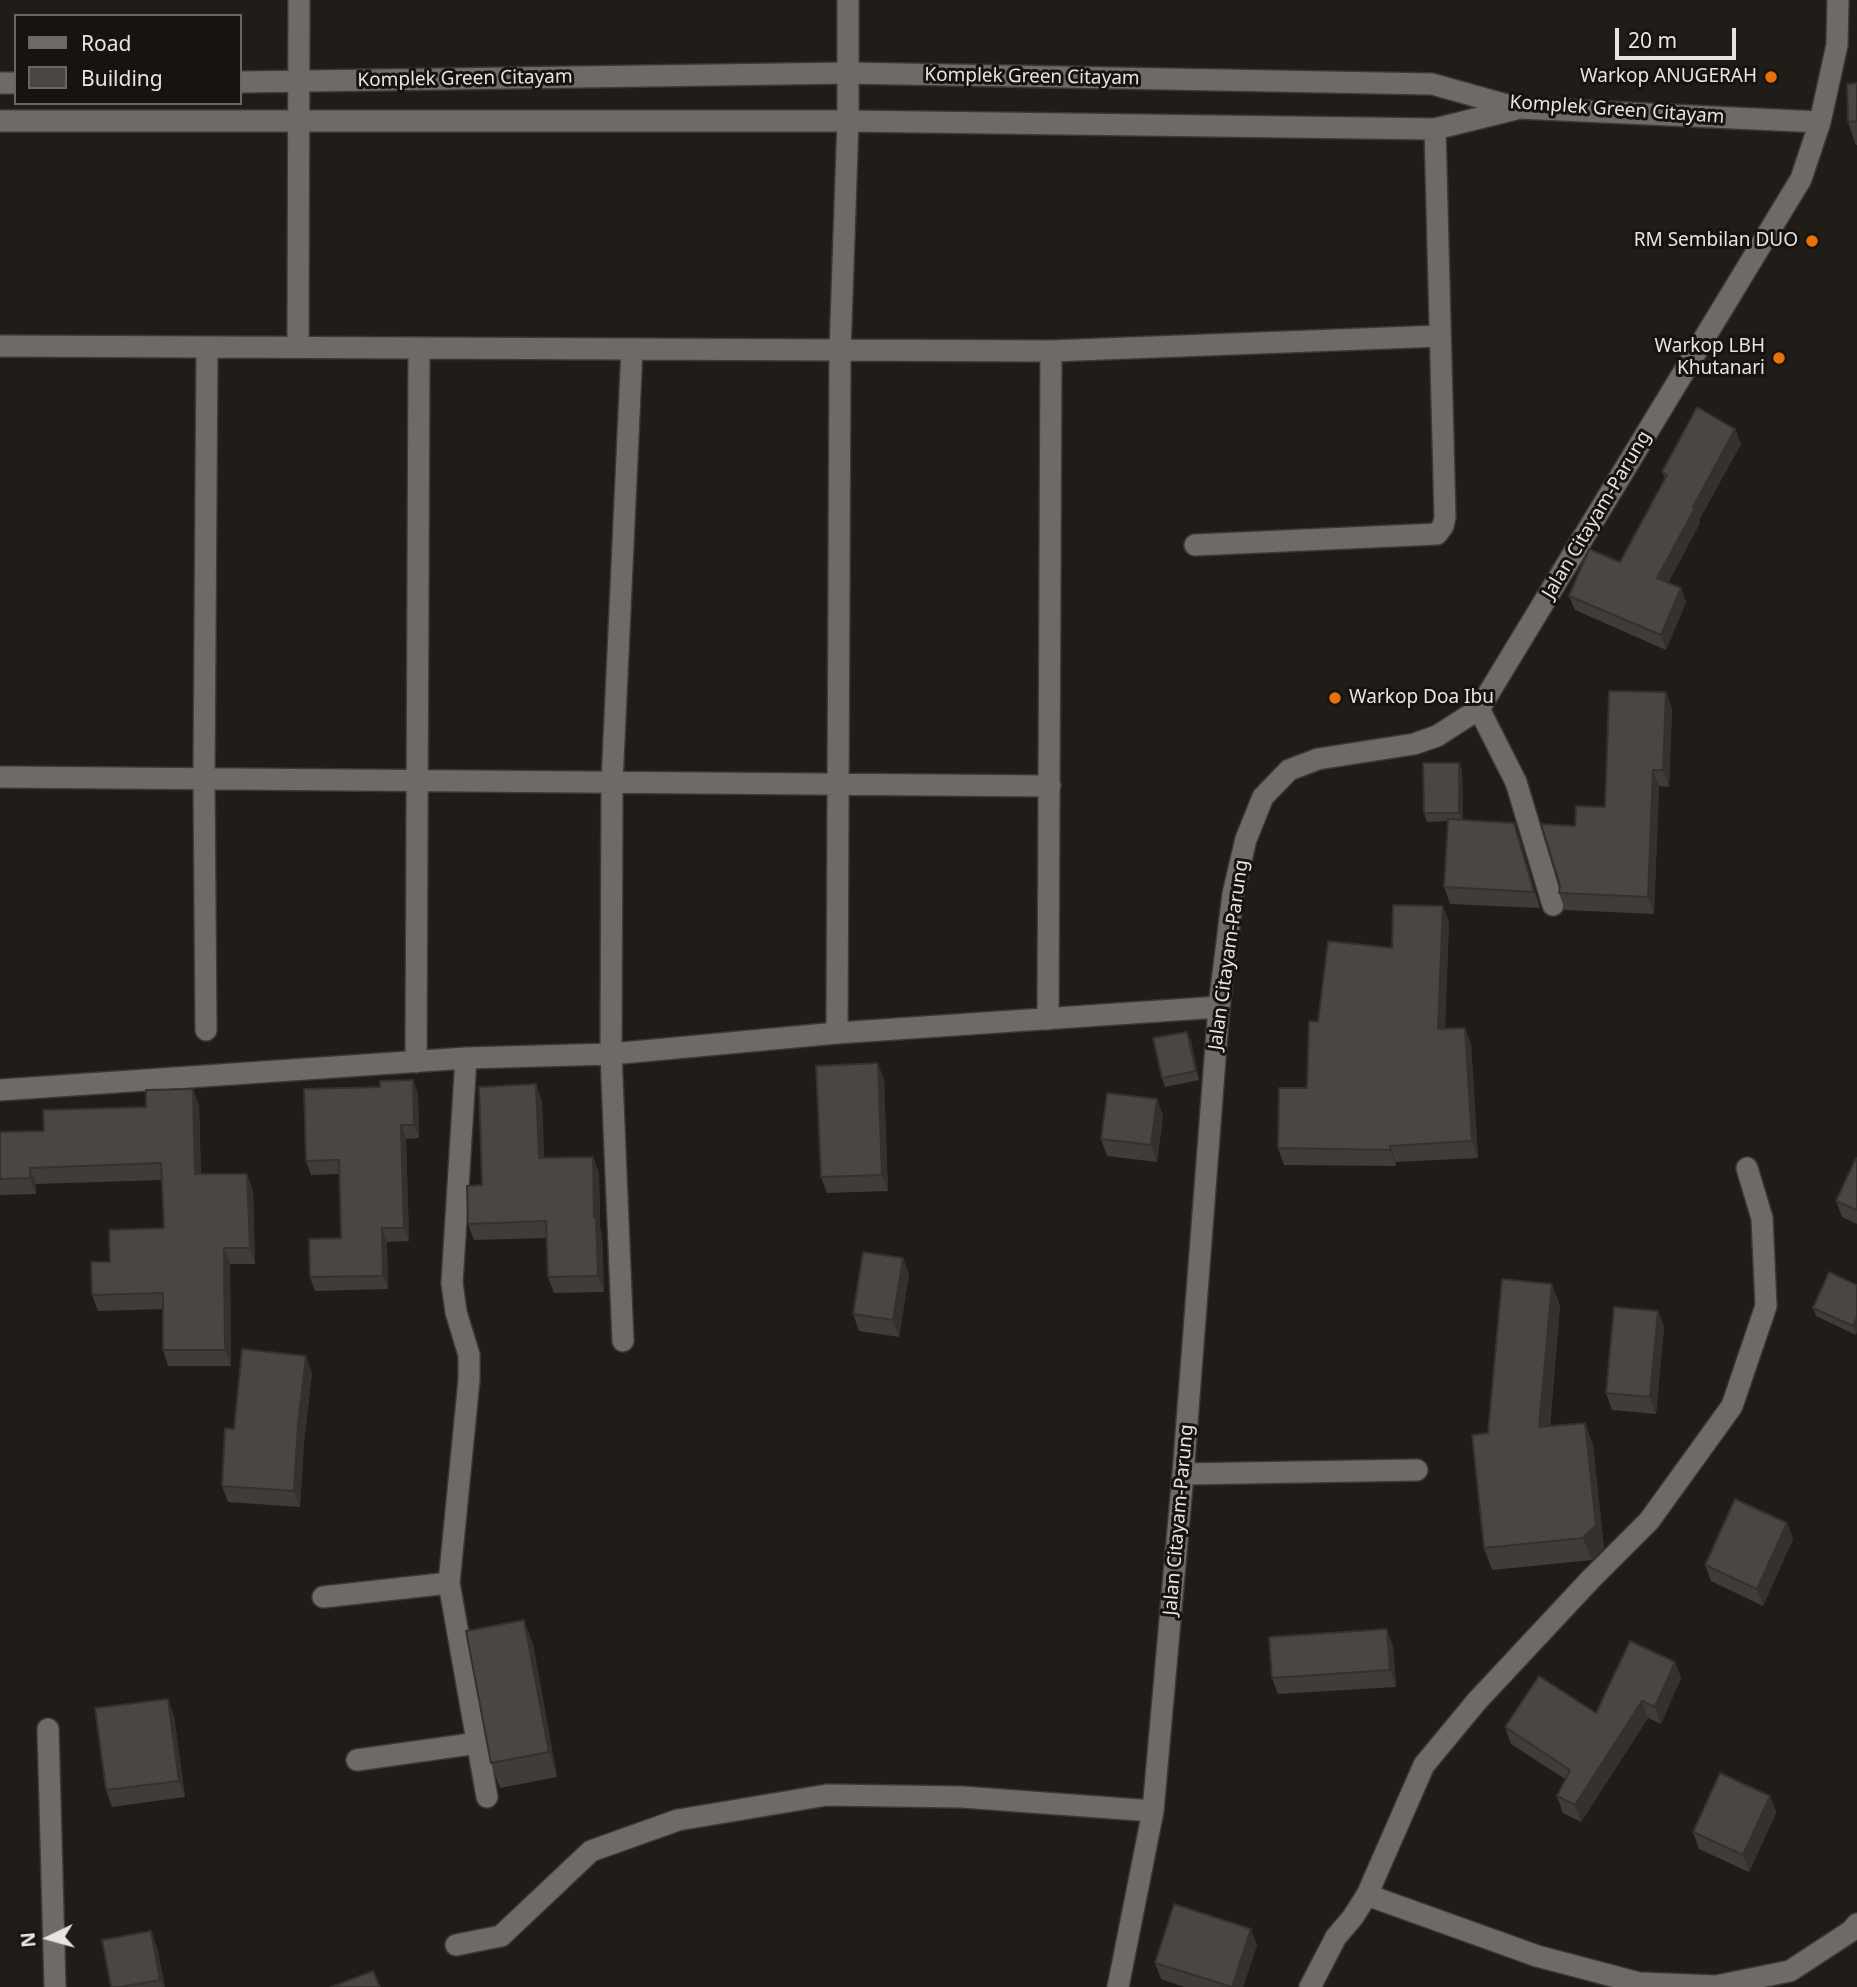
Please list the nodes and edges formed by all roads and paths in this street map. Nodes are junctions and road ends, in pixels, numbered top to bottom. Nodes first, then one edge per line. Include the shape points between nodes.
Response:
1 (299, 0) edge
2 (848, 0) edge
3 (1838, 0) edge
4 (848, 73) junction
5 (242, 82) edge
6 (299, 82) junction
7 (1518, 108) junction
8 (0, 121) edge
9 (299, 121) junction
10 (848, 121) junction
11 (1820, 122) junction
12 (1435, 129) junction
13 (1440, 336) junction
14 (0, 346) edge
15 (206, 347) junction
16 (298, 347) junction
17 (418, 348) junction
18 (632, 349) junction
19 (840, 351) junction
20 (1051, 351) junction
21 (1195, 545) dead end
22 (1479, 709) junction
23 (0, 777) edge
24 (204, 779) junction
25 (416, 781) junction
26 (612, 783) junction
27 (838, 785) junction
28 (1050, 786) junction
29 (1553, 905) dead end
30 (1219, 1007) junction
31 (1048, 1019) junction
32 (206, 1030) dead end
33 (837, 1033) junction
34 (611, 1054) junction
35 (466, 1058) junction
36 (416, 1062) junction
37 (0, 1090) edge
38 (1747, 1168) dead end
39 (623, 1340) dead end
40 (1417, 1470) dead end
41 (1183, 1474) junction
42 (449, 1583) junction
43 (323, 1597) dead end
44 (48, 1729) dead end
45 (478, 1743) junction
46 (358, 1760) dead end
47 (487, 1797) dead end
48 (1153, 1811) junction
49 (1367, 1895) junction
50 (1857, 1924) edge
51 (456, 1945) dead end
52 (1116, 1985) edge
53 (55, 1987) edge
54 (1310, 1987) edge

1 - 6 street
2 - 4 street
3 - 11 street, Jalan Citayam-Parung via 1837,46
4 - 6 street, Komplek Green Citayam
4 - 7 street, Komplek Green Citayam via 1432,84
4 - 10 street
5 - 6 street, Komplek Green Citayam
6 - 9 street
7 - 11 street, Komplek Green Citayam
7 - 12 street
8 - 9 street
9 - 10 street
9 - 16 street
10 - 12 street
10 - 19 street
11 - 22 street, Jalan Citayam-Parung via 1801,178
12 - 13 street
13 - 20 street
13 - 21 street via 1445,517 1437,534
14 - 15 street
15 - 16 street
15 - 24 street
16 - 17 street
17 - 18 street
17 - 25 street
18 - 19 street
18 - 26 street
19 - 20 street
19 - 27 street
20 - 28 street
22 - 29 street via 1516,782
22 - 30 street, Jalan Citayam-Parung via 1437,736 1414,744 1318,759 1289,770 1263,797 1245,839 1233,894
23 - 24 street
24 - 25 street
24 - 32 street
25 - 26 street
25 - 36 street
26 - 27 street
26 - 34 street
27 - 28 street
27 - 33 street
28 - 31 street
30 - 31 street
30 - 41 street, Jalan Citayam-Parung
31 - 33 street
33 - 34 street
34 - 35 street
34 - 39 street
35 - 36 street
35 - 42 street via 452,1283 469,1355 470,1380
36 - 37 street
38 - 49 street via 1762,1217 1766,1306 1732,1406 1649,1521 1477,1701 1424,1765
40 - 41 street
41 - 48 street, Jalan Citayam-Parung
42 - 43 street
42 - 45 street
44 - 53 street
45 - 46 street
45 - 47 street
48 - 51 street via 962,1797 827,1794 678,1820 591,1851 501,1936
48 - 52 street, Jalan Citayam-Parung
49 - 50 street via 1537,1956 1639,1983 1716,1986 1790,1972
49 - 54 street via 1336,1937

